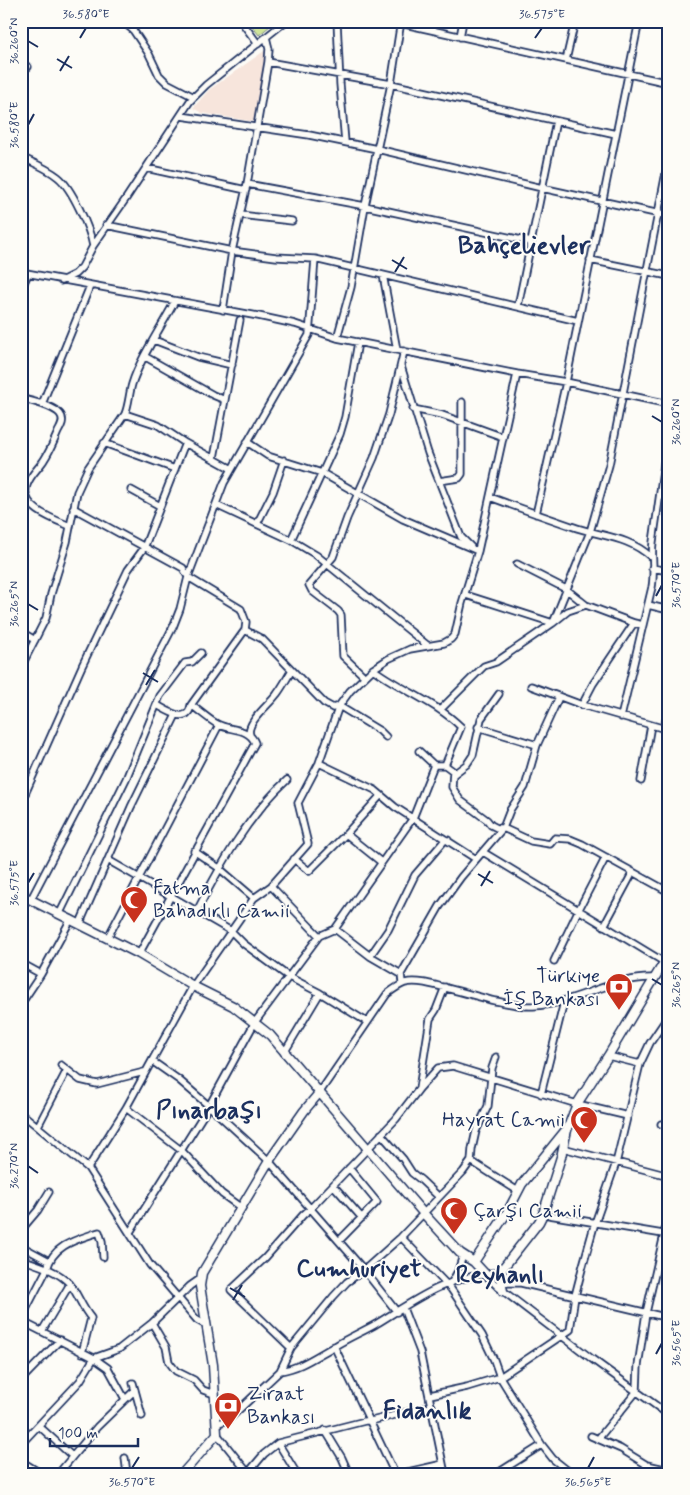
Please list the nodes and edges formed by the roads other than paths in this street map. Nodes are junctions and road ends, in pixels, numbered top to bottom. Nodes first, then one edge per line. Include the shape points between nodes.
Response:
1 (26, 21) edge
2 (122, 21) edge
3 (241, 21) edge
4 (286, 21) edge
5 (337, 21) edge
6 (391, 21) edge
7 (464, 21) edge
8 (575, 21) edge
9 (639, 21) edge
10 (401, 22) edge
11 (21, 25) edge
12 (266, 37) junction
13 (460, 37) junction
14 (258, 44) junction
15 (566, 60) junction
16 (268, 62) junction
17 (21, 64) edge
18 (28, 67) dead end
19 (339, 74) junction
20 (629, 74) junction
21 (669, 83) edge
22 (391, 84) junction
23 (194, 97) junction
24 (181, 116) junction
25 (556, 121) junction
26 (257, 127) junction
27 (616, 134) junction
28 (346, 142) junction
29 (376, 149) junction
30 (21, 157) edge
31 (669, 157) edge
32 (146, 168) junction
33 (247, 187) junction
34 (542, 188) junction
35 (602, 201) junction
36 (365, 206) junction
37 (657, 213) junction
38 (240, 215) junction
39 (669, 216) edge
40 (292, 221) dead end
41 (106, 225) junction
42 (531, 242) junction
43 (93, 246) junction
44 (232, 252) junction
45 (315, 259) junction
46 (590, 260) junction
47 (354, 268) junction
48 (646, 272) junction
49 (24, 273) edge
50 (383, 275) junction
51 (669, 276) edge
52 (61, 281) junction
53 (90, 286) junction
54 (21, 289) edge
55 (175, 301) junction
56 (518, 306) junction
57 (223, 310) junction
58 (240, 320) dead end
59 (578, 321) junction
60 (310, 329) junction
61 (337, 338) junction
62 (154, 340) junction
63 (358, 342) junction
64 (397, 350) junction
65 (404, 351) junction
66 (144, 356) junction
67 (401, 364) junction
68 (232, 365) junction
69 (517, 374) junction
70 (566, 382) junction
71 (623, 394) junction
72 (22, 399) edge
73 (225, 400) junction
74 (462, 402) dead end
75 (42, 404) junction
76 (669, 404) edge
77 (413, 408) junction
78 (125, 414) junction
79 (461, 422) junction
80 (669, 429) edge
81 (503, 437) junction
82 (247, 442) junction
83 (185, 443) junction
84 (104, 444) junction
85 (214, 458) junction
86 (284, 460) junction
87 (175, 469) junction
88 (232, 469) junction
89 (322, 473) junction
90 (439, 481) junction
91 (131, 490) dead end
92 (357, 494) junction
93 (490, 497) junction
94 (28, 500) junction
95 (216, 505) junction
96 (160, 506) junction
97 (73, 508) junction
98 (536, 514) junction
99 (21, 518) edge
100 (257, 524) junction
101 (70, 526) junction
102 (590, 532) junction
103 (291, 540) junction
104 (144, 548) junction
105 (475, 550) junction
106 (651, 557) junction
107 (517, 564) dead end
108 (326, 565) junction
109 (652, 568) junction
110 (669, 571) edge
111 (188, 577) junction
112 (566, 589) junction
113 (466, 595) junction
114 (586, 605) junction
115 (648, 605) junction
116 (669, 610) edge
117 (553, 623) junction
118 (634, 623) junction
119 (643, 625) junction
120 (244, 630) junction
121 (21, 632) edge
122 (35, 640) junction
123 (427, 645) junction
124 (201, 653) dead end
125 (21, 667) edge
126 (373, 669) junction
127 (292, 670) junction
128 (365, 677) junction
129 (531, 686) dead end
130 (499, 694) dead end
131 (559, 697) junction
132 (157, 705) junction
133 (191, 705) junction
134 (582, 705) junction
135 (339, 706) junction
136 (669, 709) edge
137 (440, 710) junction
138 (176, 715) junction
139 (621, 717) junction
140 (652, 725) junction
141 (219, 726) junction
142 (478, 727) junction
143 (666, 729) edge
144 (250, 735) junction
145 (386, 737) dead end
146 (537, 745) junction
147 (419, 751) dead end
148 (319, 763) junction
149 (434, 765) junction
150 (445, 765) junction
151 (454, 774) junction
152 (287, 780) dead end
153 (641, 780) dead end
154 (381, 795) junction
155 (21, 803) edge
156 (413, 818) junction
157 (503, 828) junction
158 (346, 834) junction
159 (448, 840) junction
160 (194, 851) junction
161 (483, 852) junction
162 (606, 858) junction
163 (294, 859) junction
164 (476, 859) junction
165 (108, 860) junction
166 (381, 862) junction
167 (219, 868) junction
168 (633, 872) junction
169 (140, 878) junction
170 (271, 886) junction
171 (669, 892) edge
172 (21, 895) edge
173 (172, 896) junction
174 (254, 898) junction
175 (31, 899) junction
176 (197, 911) junction
177 (578, 911) junction
178 (60, 913) junction
179 (72, 919) junction
180 (80, 923) junction
181 (604, 926) junction
182 (335, 929) junction
183 (231, 931) junction
184 (319, 936) junction
185 (108, 937) junction
186 (140, 954) junction
187 (669, 954) edge
188 (370, 956) junction
189 (554, 961) dead end
190 (664, 962) junction
191 (21, 964) edge
192 (41, 974) junction
193 (401, 974) junction
194 (289, 977) junction
195 (655, 978) junction
196 (402, 983) junction
197 (193, 986) junction
198 (445, 987) junction
199 (320, 993) junction
200 (564, 1002) junction
201 (21, 1004) edge
202 (668, 1018) edge
203 (255, 1022) junction
204 (367, 1022) junction
205 (284, 1053) junction
206 (608, 1056) junction
207 (496, 1057) dead end
208 (152, 1061) junction
209 (640, 1064) junction
210 (61, 1065) dead end
211 (67, 1070) junction
212 (144, 1072) junction
213 (491, 1077) junction
214 (418, 1088) junction
215 (320, 1092) junction
216 (541, 1094) junction
217 (577, 1104) junction
218 (209, 1106) junction
219 (126, 1108) junction
220 (23, 1114) edge
221 (628, 1116) junction
222 (21, 1123) edge
223 (660, 1124) dead end
224 (38, 1126) junction
225 (669, 1126) edge
226 (567, 1130) junction
227 (381, 1134) junction
228 (367, 1148) junction
229 (563, 1148) junction
230 (182, 1151) junction
231 (270, 1161) junction
232 (471, 1161) junction
233 (616, 1163) junction
234 (88, 1168) junction
235 (349, 1168) junction
236 (669, 1176) edge
237 (333, 1185) junction
238 (518, 1191) junction
239 (49, 1192) dead end
240 (439, 1197) junction
241 (240, 1207) junction
242 (311, 1208) junction
243 (669, 1213) edge
244 (424, 1214) junction
245 (543, 1214) junction
246 (362, 1218) junction
247 (596, 1224) junction
248 (21, 1230) edge
249 (130, 1232) junction
250 (666, 1235) edge
251 (401, 1237) junction
252 (339, 1241) junction
253 (21, 1246) edge
254 (463, 1255) junction
255 (103, 1257) dead end
256 (21, 1259) edge
257 (49, 1261) junction
258 (474, 1262) junction
259 (47, 1268) junction
260 (364, 1270) junction
261 (499, 1273) junction
262 (486, 1275) junction
263 (200, 1278) junction
264 (449, 1283) junction
265 (70, 1284) junction
266 (502, 1287) junction
267 (575, 1296) junction
268 (179, 1298) junction
269 (403, 1308) junction
270 (397, 1312) junction
271 (646, 1313) junction
272 (669, 1318) edge
273 (21, 1320) edge
274 (152, 1323) junction
275 (206, 1325) junction
276 (42, 1331) junction
277 (563, 1336) junction
278 (60, 1340) junction
279 (334, 1346) junction
280 (291, 1348) junction
281 (82, 1353) junction
282 (94, 1358) junction
283 (280, 1372) junction
284 (500, 1377) junction
285 (21, 1380) edge
286 (637, 1391) junction
287 (214, 1394) junction
288 (430, 1395) junction
289 (125, 1400) junction
290 (432, 1406) junction
291 (669, 1415) edge
292 (142, 1416) dead end
293 (371, 1422) junction
294 (216, 1424) junction
295 (39, 1426) junction
296 (325, 1430) junction
297 (217, 1434) junction
298 (591, 1436) dead end
299 (598, 1439) junction
300 (21, 1444) edge
301 (278, 1444) junction
302 (542, 1444) junction
303 (72, 1456) junction
304 (125, 1458) dead end
305 (21, 1462) edge
306 (444, 1464) junction
307 (647, 1465) junction
308 (669, 1470) edge
309 (425, 1471) edge
310 (249, 1473) edge
311 (42, 1474) edge
312 (58, 1474) edge
313 (127, 1474) edge
314 (182, 1474) edge
315 (297, 1474) edge
316 (349, 1474) edge
317 (395, 1474) edge
318 (399, 1474) edge
319 (445, 1474) edge
320 (496, 1474) edge
321 (572, 1474) edge
322 (642, 1474) edge

1 - 11 street
2 - 23 street via 133,30 159,75 167,83
3 - 14 street
4 - 12 street
5 - 19 street
6 - 10 street
7 - 13 street
8 - 15 street
9 - 20 street
10 - 13 street
10 - 22 street
12 - 14 street
12 - 16 street
13 - 15 street
14 - 23 street
15 - 20 street
16 - 19 street
16 - 26 street
17 - 18 street
19 - 22 street
19 - 28 street
20 - 21 street
20 - 27 street
22 - 25 street
22 - 29 street
23 - 24 street
24 - 26 street
24 - 32 street
25 - 27 street
25 - 34 street
26 - 28 street
26 - 33 street
27 - 35 street
28 - 29 street
29 - 34 street
29 - 36 street
30 - 43 street via 48,170 64,184 91,234
31 - 37 street
32 - 33 street
32 - 41 street
33 - 36 street
33 - 38 street
34 - 35 street
34 - 42 street
35 - 37 street
35 - 46 street
36 - 42 street
36 - 47 street
37 - 39 street
37 - 48 street
38 - 40 street
38 - 44 street
41 - 43 street
41 - 44 street
42 - 56 street
43 - 52 street via 82,267
44 - 45 street
44 - 57 street
45 - 47 street
45 - 60 street
46 - 48 street
46 - 59 street
47 - 50 street
47 - 61 street
48 - 51 street
48 - 71 street
49 - 52 street
49 - 54 street
50 - 56 street
50 - 64 street
52 - 53 street
53 - 55 street
53 - 75 street
55 - 57 street
55 - 62 street
56 - 59 street
57 - 60 street
58 - 68 street
59 - 70 street
60 - 61 street
60 - 82 street via 306,342
61 - 63 street
62 - 66 street
62 - 68 street
63 - 64 street
63 - 89 street via 345,417
64 - 65 street
65 - 67 street
65 - 69 street
66 - 73 street
66 - 78 street via 132,384
67 - 77 street
67 - 92 street via 389,414
68 - 73 street
69 - 70 street
69 - 81 street
70 - 71 street
70 - 98 street
71 - 76 street
71 - 102 street via 609,465
72 - 75 street
73 - 85 street
74 - 79 street
75 - 94 street via 60,414 62,426 26,487
77 - 79 street
77 - 90 street
78 - 83 street via 158,425
78 - 84 street
79 - 81 street
79 - 90 street via 462,474 459,478
80 - 106 street
81 - 93 street
82 - 86 street via 268,456
82 - 88 street
83 - 85 street
83 - 87 street
84 - 87 street
84 - 97 street via 88,468
85 - 88 street
86 - 89 street
86 - 100 street
87 - 96 street
88 - 95 street
89 - 92 street
89 - 103 street
90 - 105 street via 461,536
91 - 96 street
92 - 105 street via 403,520
92 - 108 street via 333,557
93 - 98 street
93 - 105 street
94 - 99 street
94 - 101 street via 48,517
95 - 100 street
95 - 111 street
96 - 104 street
97 - 101 street
97 - 104 street
98 - 102 street
100 - 103 street
101 - 122 street via 46,618
102 - 106 street via 629,541
102 - 112 street
103 - 108 street
104 - 111 street via 183,568
104 - 155 street via 128,570
105 - 113 street
106 - 109 street
107 - 112 street
108 - 123 street
108 - 128 street via 312,580 310,588 341,615 343,656
109 - 110 street
109 - 115 street via 654,578
111 - 120 street via 241,609 246,622
111 - 175 street via 173,628
112 - 114 street
112 - 117 street
113 - 117 street
113 - 123 street via 455,634 444,643
114 - 117 street via 568,611
114 - 118 street
115 - 116 street
115 - 119 street
117 - 137 street via 496,662 484,666
118 - 119 street
118 - 134 street
119 - 139 street
120 - 127 street via 262,639
120 - 133 street
121 - 122 street
122 - 125 street
123 - 126 street via 388,658
124 - 132 street via 192,662 185,663
126 - 128 street
126 - 137 street
127 - 135 street via 324,703 333,708
127 - 144 street via 251,725
128 - 135 street
129 - 131 street
130 - 142 street
131 - 134 street
131 - 146 street
132 - 138 street
132 - 178 street via 126,779
133 - 138 street via 186,715
133 - 141 street
134 - 139 street
135 - 145 street
135 - 148 street
136 - 143 street
137 - 150 street via 461,728
138 - 165 street
139 - 140 street
140 - 143 street
140 - 153 street
141 - 144 street
141 - 169 street
142 - 146 street
142 - 151 street via 473,755
144 - 160 street via 254,747
146 - 157 street via 525,787
147 - 149 street
148 - 154 street
148 - 163 street via 298,803 308,844
149 - 150 street
149 - 156 street
150 - 151 street
151 - 157 street via 452,787 460,800 491,825
152 - 167 street via 262,806
154 - 156 street
154 - 158 street
156 - 159 street
156 - 166 street
157 - 161 street
157 - 162 street via 531,841 550,844 556,838 570,839
158 - 163 street via 309,871
158 - 166 street
159 - 164 street
159 - 188 street via 415,875 388,930
160 - 167 street
160 - 173 street
161 - 164 street
161 - 177 street
162 - 168 street
162 - 177 street
163 - 170 street
164 - 193 street via 440,906
165 - 169 street
165 - 180 street
166 - 182 street
167 - 174 street
167 - 176 street
168 - 171 street
168 - 181 street
169 - 173 street
169 - 185 street
170 - 174 street
170 - 184 street
172 - 175 main road
173 - 176 street
173 - 186 street
174 - 183 street
175 - 178 main road
176 - 183 street
177 - 181 street
177 - 189 street
178 - 179 main road
179 - 180 main road
179 - 192 street
180 - 185 main road
181 - 190 street
182 - 184 street
182 - 188 street
183 - 194 street
183 - 197 street
184 - 194 street
185 - 186 main road
186 - 197 main road
187 - 190 main road
188 - 193 street
190 - 195 main road
191 - 192 street
192 - 201 street
193 - 196 street
194 - 199 street
194 - 203 street
195 - 200 street via 639,977
195 - 206 main road
196 - 198 street via 413,981
196 - 204 street via 387,994
197 - 203 main road via 233,1006
197 - 208 street
198 - 200 street via 514,1005
198 - 214 street via 430,1019
199 - 204 street
199 - 205 street
200 - 216 street
202 - 209 street
203 - 205 main road
203 - 218 street
204 - 215 street
205 - 215 main road
206 - 209 street
206 - 217 main road
207 - 213 street
208 - 212 street
208 - 218 street
209 - 221 street
210 - 211 street
211 - 212 street via 80,1080 97,1084
211 - 224 street
212 - 219 street
213 - 214 street via 447,1066 438,1068
213 - 216 street
213 - 232 street via 488,1106 476,1131
214 - 227 street via 411,1101
215 - 228 main road
215 - 231 main road
216 - 217 street
217 - 221 street
217 - 226 main road
218 - 230 street
218 - 231 street
219 - 230 street
219 - 234 street
220 - 222 street
220 - 224 street
221 - 233 street
223 - 225 street
224 - 234 street
226 - 229 main road
226 - 238 main road
227 - 228 street
227 - 240 street via 412,1173
228 - 235 street
228 - 244 main road
229 - 233 street
229 - 245 main road
230 - 241 street via 222,1194
230 - 249 street
231 - 241 main road
231 - 242 street
232 - 238 street
232 - 240 street
233 - 236 street
233 - 247 street
234 - 249 street
235 - 237 street
235 - 246 street via 377,1202
237 - 242 street
237 - 246 street
238 - 258 main road
239 - 248 street
240 - 244 street
241 - 263 main road
242 - 252 street
242 - 280 street via 231,1290
243 - 250 street
244 - 251 street
244 - 254 main road
245 - 247 street
245 - 261 main road
246 - 252 street
247 - 250 street
247 - 267 street
249 - 268 street via 150,1265
250 - 271 street
251 - 260 street
251 - 264 street
252 - 260 street
253 - 257 street
254 - 258 main road
254 - 264 street via 458,1271
255 - 257 street via 99,1232 62,1246
256 - 259 street
257 - 259 street
258 - 262 main road
259 - 265 street
259 - 273 street
260 - 270 street
260 - 280 street via 332,1297
261 - 262 main road
261 - 266 main road
262 - 264 street
262 - 266 street
263 - 268 street
263 - 275 main road
264 - 269 street
264 - 284 street via 482,1335
265 - 276 street
265 - 281 street via 91,1318
266 - 267 street via 521,1283
266 - 277 street
267 - 271 street
267 - 277 street via 572,1325
268 - 274 street
268 - 275 street via 197,1320
269 - 270 street
269 - 288 street via 420,1352
270 - 279 street
271 - 272 street
271 - 286 street
273 - 276 street
274 - 282 street via 119,1349
274 - 287 street via 176,1372
275 - 287 main road
276 - 278 street
277 - 284 street
277 - 286 street
278 - 281 street
278 - 285 street
279 - 283 street via 309,1362
279 - 293 street
280 - 283 street
281 - 282 street
282 - 289 street via 108,1368
282 - 295 street via 80,1381
283 - 294 street via 228,1420
284 - 288 street
284 - 302 street
286 - 291 street
286 - 299 street
287 - 294 main road
288 - 290 street
289 - 292 street via 134,1386
289 - 303 street
290 - 293 street
290 - 306 street
293 - 296 street
293 - 317 street
294 - 297 main road
295 - 300 street
295 - 303 street
296 - 301 street
296 - 316 street
297 - 310 street
297 - 314 main road
298 - 299 street
299 - 307 street
301 - 310 street via 264,1454
301 - 315 street
302 - 320 street
302 - 321 street via 553,1459
303 - 312 street
304 - 313 street
305 - 311 street
306 - 309 street
306 - 319 street
307 - 308 street
307 - 322 street
309 - 318 street

